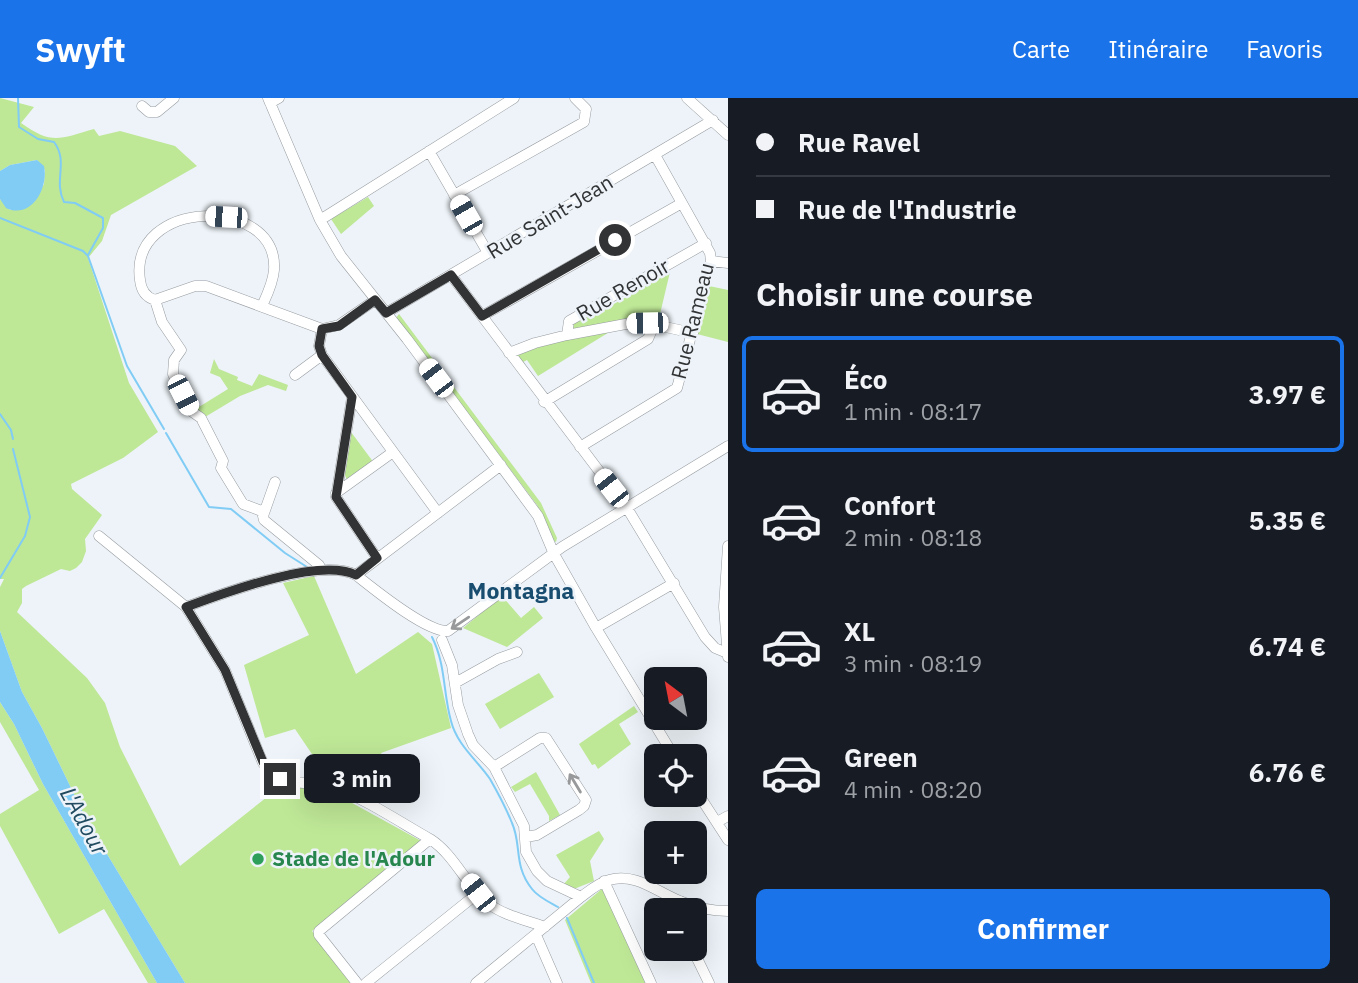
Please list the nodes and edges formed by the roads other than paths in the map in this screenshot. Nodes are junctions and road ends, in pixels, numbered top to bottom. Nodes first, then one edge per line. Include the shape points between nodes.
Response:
1 (174, 98) edge
2 (514, 98) edge
3 (575, 98) edge
4 (687, 98) edge
5 (272, 100) edge
6 (142, 106) dead end
7 (713, 120) junction
8 (728, 135) edge
9 (429, 151) junction
10 (655, 155) junction
11 (454, 195) junction
12 (682, 202) junction
13 (320, 220) junction
14 (706, 243) junction
15 (488, 253) junction
16 (711, 261) junction
17 (728, 263) edge
18 (451, 275) junction
19 (155, 300) junction
20 (375, 300) junction
21 (262, 306) junction
22 (386, 313) junction
23 (482, 316) junction
24 (655, 323) junction
25 (322, 329) junction
26 (693, 332) junction
27 (568, 335) junction
28 (509, 353) junction
29 (322, 355) junction
30 (295, 374) dead end
31 (352, 397) junction
32 (544, 402) junction
33 (728, 446) edge
34 (580, 447) junction
35 (393, 452) junction
36 (501, 465) junction
37 (275, 482) dead end
38 (336, 493) junction
39 (627, 508) junction
40 (264, 512) junction
41 (438, 513) junction
42 (99, 536) dead end
43 (728, 546) edge
44 (554, 554) junction
45 (377, 558) junction
46 (321, 569) junction
47 (356, 575) junction
48 (674, 583) junction
49 (186, 607) junction
50 (596, 628) junction
51 (442, 640) dead end
52 (517, 652) dead end
53 (727, 655) edge
54 (455, 683) junction
55 (667, 744) edge
56 (494, 767) junction
57 (707, 807) edge
58 (728, 816) edge
59 (717, 822) junction
60 (526, 837) junction
61 (430, 839) junction
62 (728, 840) edge
63 (604, 881) junction
64 (478, 893) junction
65 (581, 897) junction
66 (665, 898) edge
67 (707, 910) edge
68 (728, 911) edge
69 (545, 927) junction
70 (536, 935) junction
71 (698, 961) edge
72 (357, 983) edge
73 (366, 983) edge
74 (476, 983) edge
75 (557, 983) edge
76 (651, 983) edge
77 (709, 983) edge

1 - 6 street via 157,112
2 - 9 street
3 - 11 street via 586,109 584,122
4 - 7 street
5 - 13 street
7 - 8 street
7 - 10 street, Rue Saint-Jean
9 - 11 street
9 - 13 street
10 - 12 street, Rue Rameau
10 - 15 street, Rue Saint-Jean
11 - 15 street
12 - 14 street, Rue Rameau
12 - 23 street
13 - 20 street
14 - 16 street, Rue Rameau
14 - 27 street, Rue Renoir via 569,321
15 - 18 street, Rue Saint-Jean
16 - 17 street
16 - 26 street, Rue Rameau
18 - 22 street, Rue Saint-Jean
18 - 23 street
19 - 21 street via 206,286
19 - 21 street via 144,293 139,271 148,240 186,219 226,217 250,224 271,251 272,282
19 - 40 street via 162,322 181,350 173,374 191,411 201,418 243,504
20 - 22 street
20 - 25 street via 339,326
21 - 25 street
22 - 36 street
23 - 28 street
24 - 26 street
24 - 27 street
24 - 32 street via 648,339
25 - 29 street
26 - 34 street, Rue Rameau via 677,388
27 - 28 street, Rue Renoir
28 - 32 street
29 - 30 street
29 - 31 street
31 - 35 street
31 - 38 street
32 - 34 street
33 - 39 street
34 - 39 street
35 - 38 street
35 - 41 street
36 - 41 street
36 - 44 street via 538,516
37 - 40 street
38 - 45 street
39 - 44 street
39 - 48 street
40 - 46 street via 266,522
41 - 45 street
42 - 49 street
43 - 53 street
44 -> 47 street via 448,631 424,624
44 - 50 street
45 - 47 street
46 - 47 street
46 - 49 street
48 - 50 street
48 - 53 street via 705,638
49 - 61 street via 225,670 271,773 280,779 334,788
50 - 55 street
51 - 54 street
52 - 54 street
54 - 56 street via 473,745
56 - 60 street
60 -> 56 street via 579,810 586,800 546,738
57 - 59 street
58 - 59 street
59 - 62 street
60 - 65 street via 526,852 537,871 547,881
61 - 64 street via 441,846
61 - 72 street via 318,931
63 - 65 street
63 - 66 street via 626,878 642,882
63 - 76 street
64 - 69 street via 491,905
64 - 73 street
65 - 69 street
67 - 68 street
69 - 70 street
70 - 74 street
70 - 75 street
71 - 77 street

